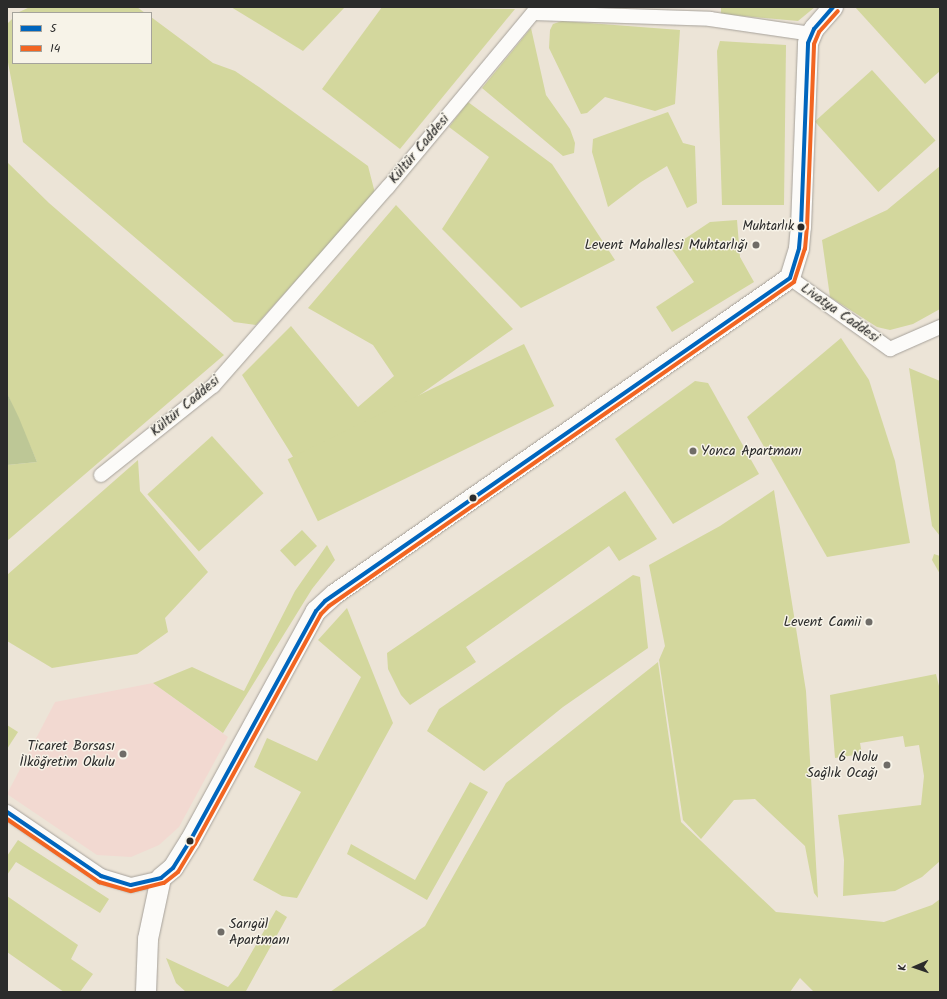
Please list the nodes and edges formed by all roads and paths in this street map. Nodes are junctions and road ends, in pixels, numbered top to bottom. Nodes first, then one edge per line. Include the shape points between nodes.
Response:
1 (833, 7) edge
2 (811, 34) junction
3 (790, 278) junction
4 (940, 327) edge
5 (101, 475) dead end
6 (7, 812) edge
7 (161, 878) junction
8 (146, 992) edge

1 - 2 street
2 - 3 street via 807,52 801,227 799,248
2 - 5 street, Kültür Caddesi via 710,19 533,14 388,187 213,386
3 - 4 street, Livatya Caddesi via 890,349
3 - 7 street via 325,601 316,610 190,841 173,868
6 - 7 street via 101,876 131,885
7 - 8 street via 148,939

